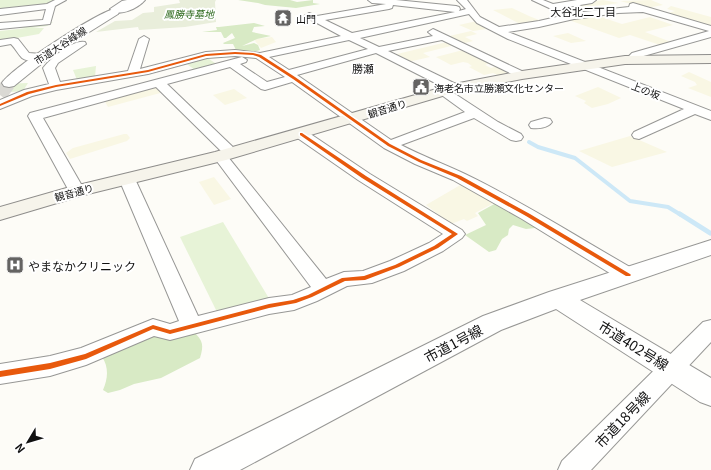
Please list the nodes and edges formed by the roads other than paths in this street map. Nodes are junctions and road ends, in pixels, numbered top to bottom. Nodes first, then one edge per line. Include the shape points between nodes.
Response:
1 (62, 0) edge
2 (141, 0) edge
3 (372, 0) edge
4 (462, 0) edge
5 (536, 0) edge
6 (592, 0) edge
7 (614, 0) edge
8 (392, 1) edge
9 (403, 3) junction
10 (552, 7) junction
11 (49, 9) junction
12 (645, 9) junction
13 (119, 11) joint
14 (471, 11) junction
15 (0, 12) edge
16 (574, 16) junction
17 (414, 23) junction
18 (0, 26) edge
19 (711, 29) edge
20 (499, 30) junction
21 (711, 34) edge
22 (350, 37) junction
23 (443, 37) junction
24 (144, 39) dead end
25 (0, 43) edge
26 (82, 44) dead end
27 (200, 45) dead end
28 (377, 50) junction
29 (206, 55) junction
30 (259, 56) junction
31 (40, 57) junction
32 (631, 59) junction
33 (711, 59) edge
34 (232, 63) junction
35 (30, 65) junction
36 (50, 66) junction
37 (582, 66) junction
38 (133, 73) junction
39 (522, 75) junction
40 (291, 76) junction
41 (9, 83) tunnel mouth
42 (160, 83) junction
43 (56, 86) junction
44 (448, 90) junction
45 (28, 93) junction
46 (0, 94) edge
47 (0, 104) edge
48 (695, 109) junction
49 (475, 113) junction
50 (711, 116) edge
51 (352, 119) junction
52 (640, 132) dead end
53 (301, 134) junction
54 (516, 137) dead end
55 (389, 145) junction
56 (226, 155) junction
57 (127, 179) junction
58 (77, 191) junction
59 (0, 214) edge
60 (711, 247) edge
61 (628, 275) junction
62 (324, 289) junction
63 (558, 298) junction
64 (192, 326) junction
65 (711, 328) edge
66 (671, 368) junction
67 (0, 374) edge
68 (711, 393) edge
69 (207, 470) edge
70 (572, 470) edge

1 - 11 street
2 - 13 street via 125,3 114,10
3 - 8 street
4 - 14 street, 上の坂 via 468,3
5 - 10 street
6 - 10 street
7 - 12 street
8 - 9 street
9 - 14 street
9 - 22 street via 313,17
10 - 16 street
11 - 15 street
11 - 18 street via 47,22
12 - 16 street
12 - 19 street
13 - 31 street, 市道大谷峰線
14 - 17 street
14 - 20 street, 上の坂 via 480,21
16 - 20 street
17 - 22 street
17 - 23 street
20 - 37 street, 上の坂
21 - 32 street via 636,55
22 - 28 street
22 - 30 street
23 - 28 street
23 - 39 street
24 - 38 street
25 - 31 street via 14,40 26,56
26 - 36 street
27 - 29 street via 201,52
28 - 40 street
28 - 44 street
29 - 30 street via 245,52
29 - 38 street
30 - 34 street
30 - 40 street
31 - 35 street, 市道大谷峰線
32 - 33 main road, 観音通り
32 - 37 main road, 観音通り
34 - 40 street via 266,86
34 - 42 street
35 - 36 street
35 - 41 street, 市道大谷峰線
36 - 43 street
37 - 39 main road, 観音通り
37 - 48 street, 上の坂
38 - 43 street
39 - 44 main road, 観音通り
40 - 51 street
42 - 56 street
42 - 58 street via 35,116
43 - 45 street
44 - 49 street
44 - 51 main road, 観音通り
45 - 46 street
45 - 47 street
48 - 50 street, 上の坂
48 - 52 street
49 - 54 street
49 - 55 street
51 - 53 main road, 観音通り
51 - 55 street
53 - 56 main road, 観音通り
53 - 62 street via 456,234 397,266 365,278 344,279
55 - 61 street via 459,177 528,214
56 - 57 main road, 観音通り
56 - 62 street
57 - 58 main road, 観音通り
57 - 64 street
58 - 59 main road, 観音通り
60 - 61 street, 市道1号線
61 - 63 street, 市道1号線
62 - 64 street via 294,302
63 - 66 street, 市道402号線
63 - 69 street, 市道1号線 via 492,323
64 - 67 street via 170,332 153,327 86,356 50,366
65 - 66 street, 市道18号線
66 - 68 street, 市道402号線
66 - 70 street, 市道18号線

